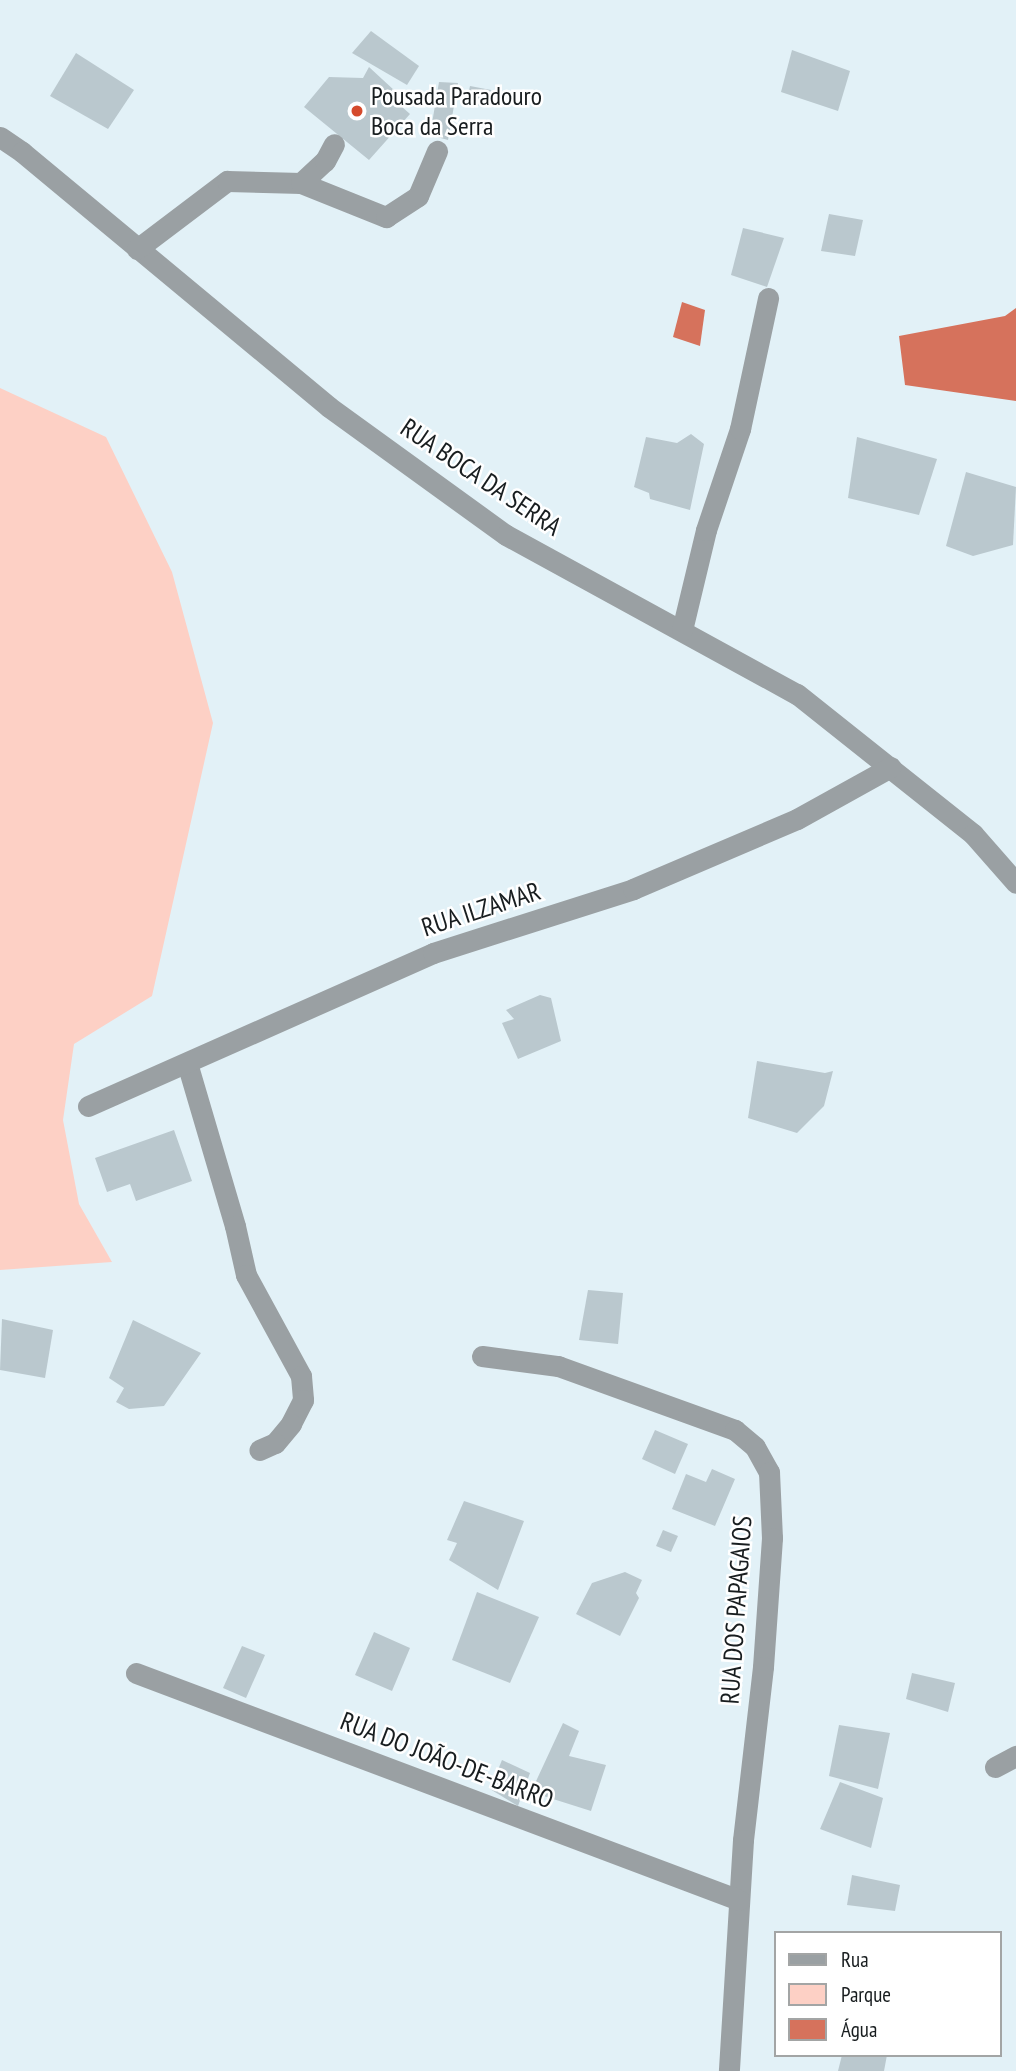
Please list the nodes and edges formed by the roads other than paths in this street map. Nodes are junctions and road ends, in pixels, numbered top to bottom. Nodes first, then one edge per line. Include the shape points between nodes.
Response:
1 (0, 138) edge
2 (334, 144) dead end
3 (437, 151) dead end
4 (301, 183) junction
5 (137, 249) junction
6 (768, 298) dead end
7 (682, 629) junction
8 (891, 766) junction
9 (1016, 883) edge
10 (187, 1063) junction
11 (88, 1107) dead end
12 (482, 1356) dead end
13 (258, 1451) dead end
14 (136, 1673) dead end
15 (1016, 1756) edge
16 (995, 1767) dead end
17 (739, 1900) junction
18 (729, 2071) edge

1 - 5 street, RUA BOCA DA SERRA
2 - 4 street via 325,161
3 - 4 street via 418,196 386,217
4 - 5 street via 228,181
5 - 7 street, RUA BOCA DA SERRA via 329,407 506,535
6 - 7 street via 740,429 706,530
7 - 8 street, RUA BOCA DA SERRA via 797,694
8 - 9 street, RUA BOCA DA SERRA via 974,834
8 - 10 street, RUA ILZAMAR via 797,819 633,889 433,953
10 - 11 street, RUA ILZAMAR
10 - 13 street via 246,1275 301,1376 303,1400 291,1424 275,1444
12 - 17 street, RUA DOS PAPAGAIOS via 558,1366 735,1430 755,1447 769,1472 770,1564
14 - 17 street, RUA DO JOÃO-DE-BARRO
15 - 16 street
17 - 18 street, RUA DOS PAPAGAIOS

